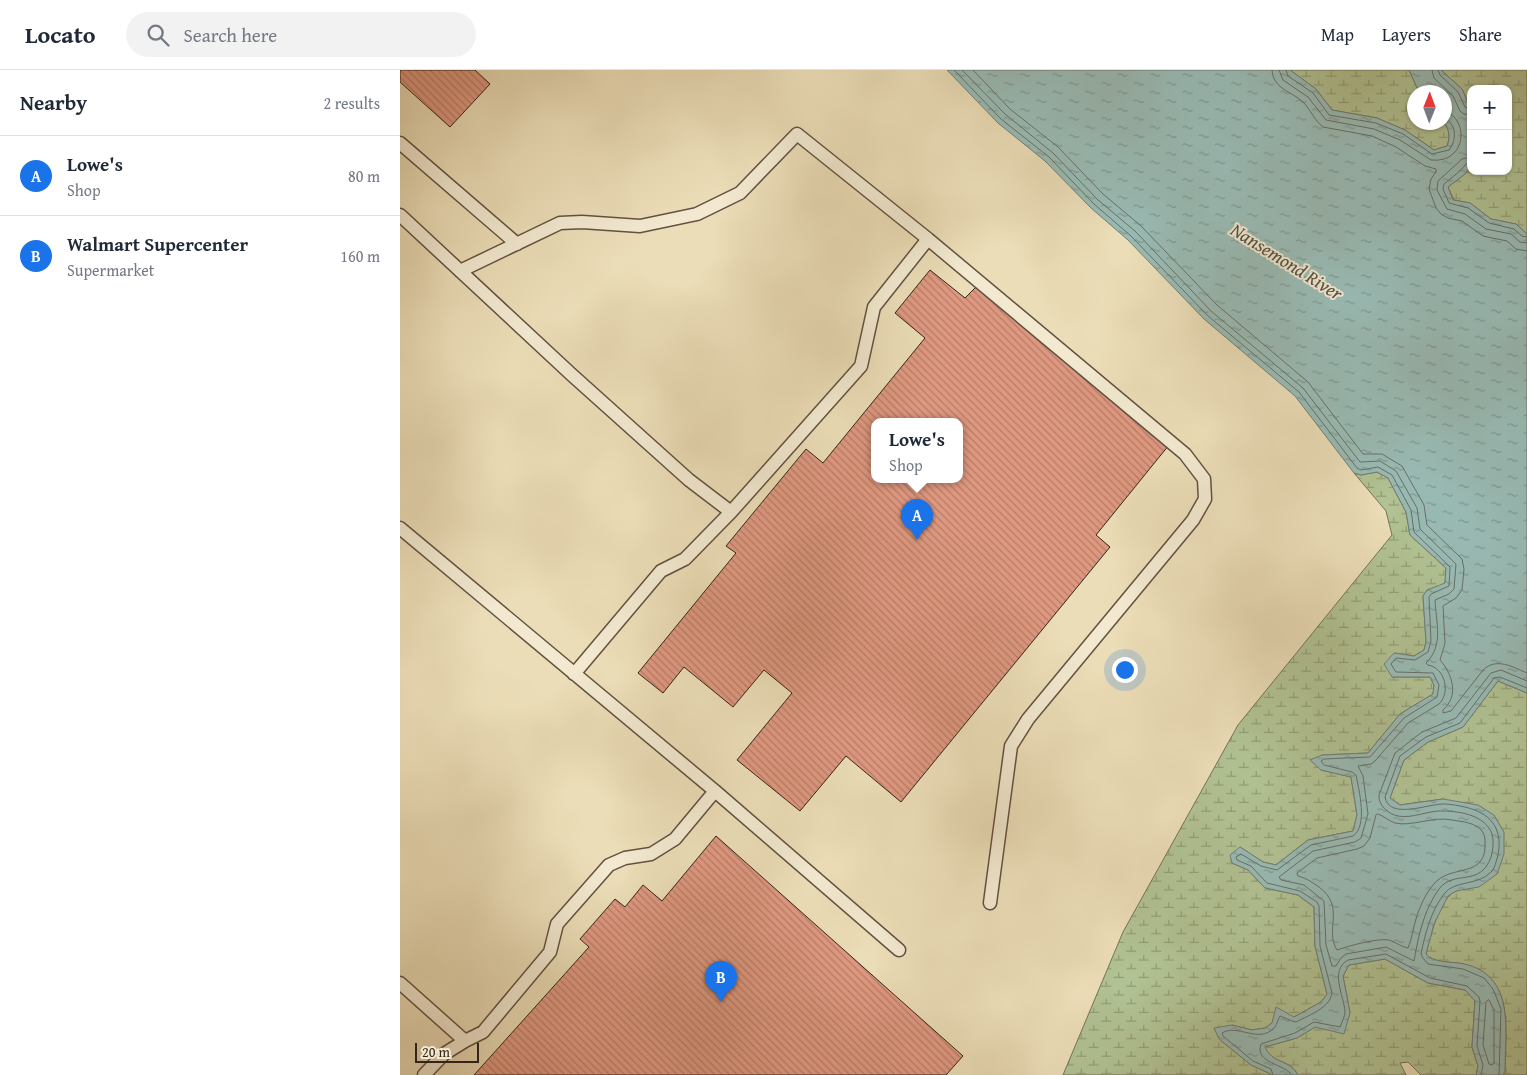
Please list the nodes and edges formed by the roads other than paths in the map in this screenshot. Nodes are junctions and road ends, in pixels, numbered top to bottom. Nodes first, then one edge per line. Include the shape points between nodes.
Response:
1 (400, 143) edge
2 (400, 214) edge
3 (928, 238) junction
4 (517, 244) junction
5 (460, 271) junction
6 (731, 512) junction
7 (400, 528) edge
8 (574, 674) junction
9 (715, 791) junction
10 (990, 903) dead end
11 (899, 950) dead end
12 (400, 983) edge
13 (465, 1040) junction
14 (424, 1075) edge

1 - 4 lane
2 - 5 lane
3 - 4 lane via 797,134 740,193 697,214 640,226 560,223
3 - 6 lane via 874,307 861,366
3 - 10 lane via 1185,454 1204,479 1205,499 1193,520 1028,719 1011,746
4 - 5 lane
5 - 6 lane via 689,480
6 - 8 lane via 684,559 661,571
7 - 8 lane
8 - 9 lane
9 - 11 lane
9 - 13 lane via 675,839 651,854 625,858 609,865 557,924 550,952 482,1032
12 - 13 lane
13 - 14 lane via 444,1054

